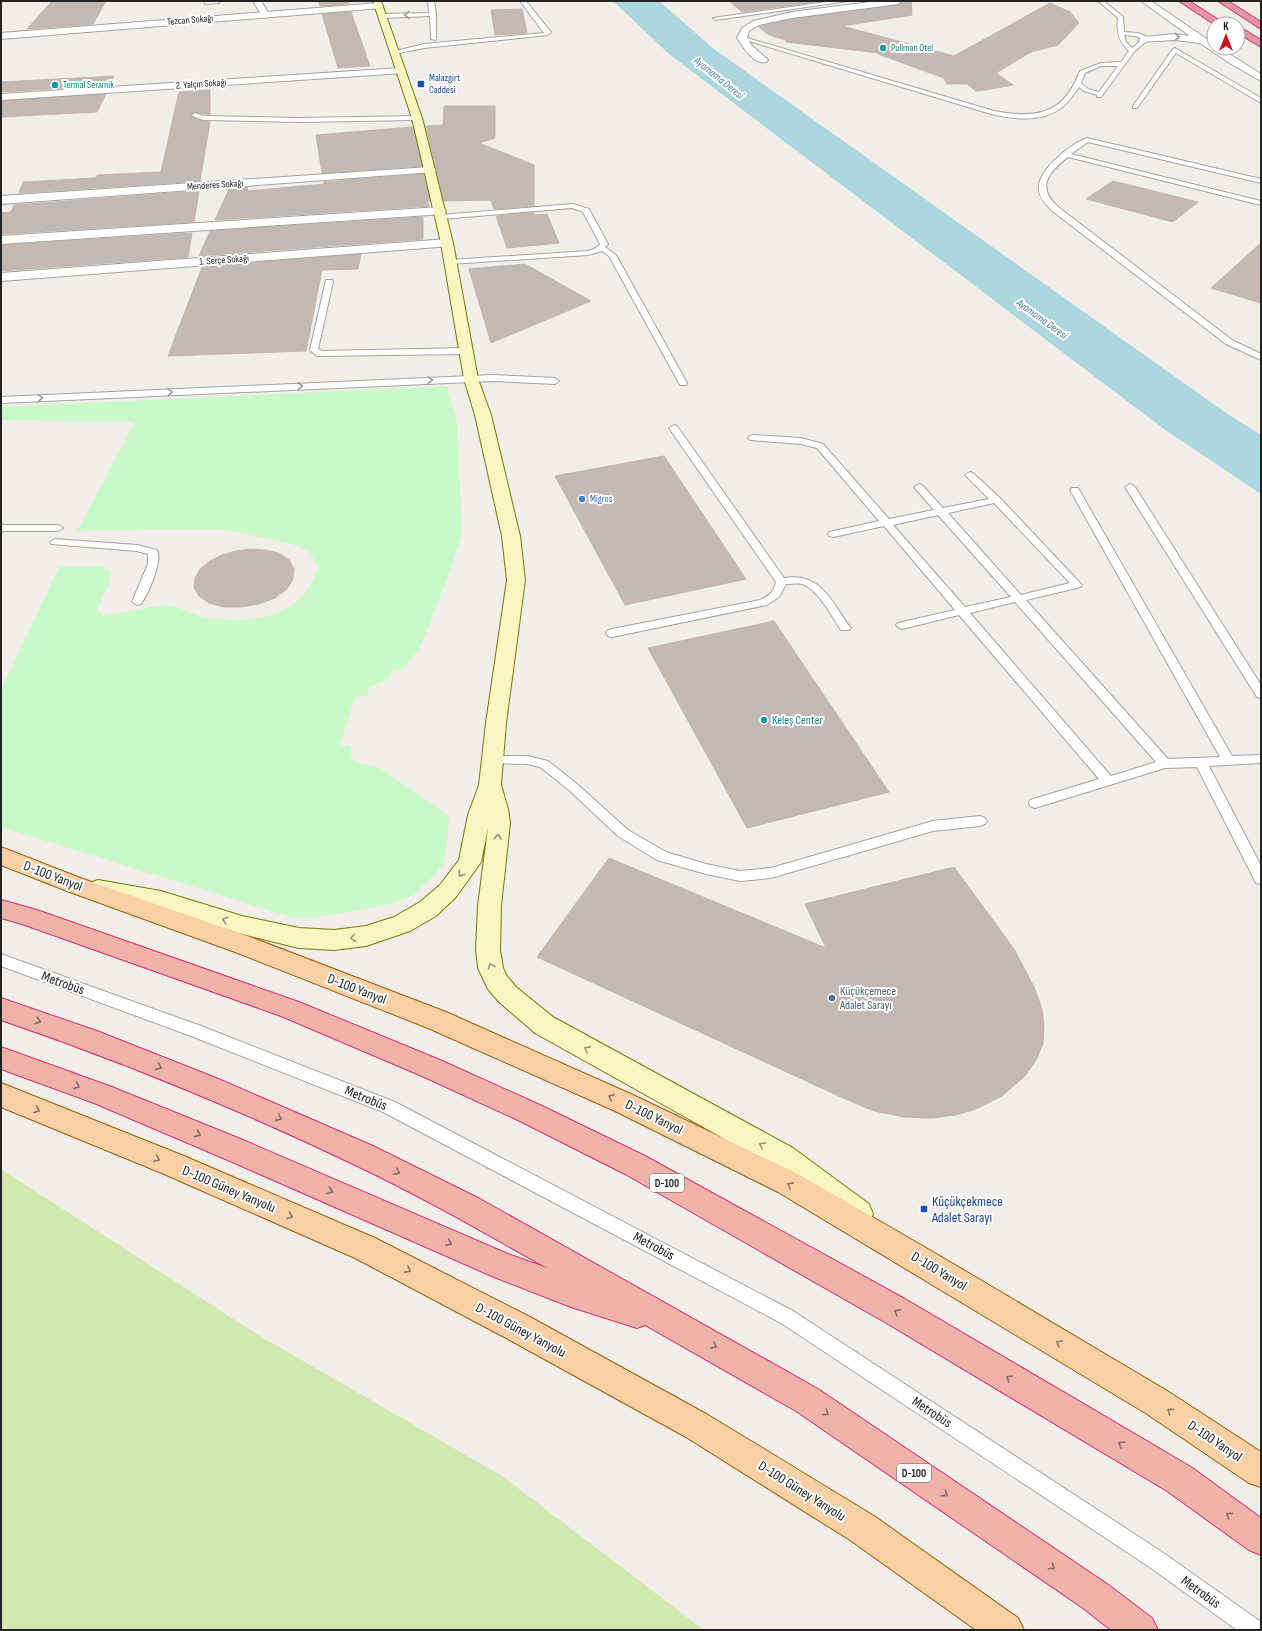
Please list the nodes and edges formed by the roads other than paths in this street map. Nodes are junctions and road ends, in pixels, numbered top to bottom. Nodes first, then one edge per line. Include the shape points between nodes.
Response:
1 (257, 1) edge
2 (431, 1) edge
3 (524, 1) edge
4 (845, 1) edge
5 (898, 1) edge
6 (1101, 1) edge
7 (1145, 1) edge
8 (1183, 1) edge
9 (1196, 1) edge
10 (1222, 1) edge
11 (1160, 11) junction
12 (265, 14) junction
13 (385, 15) edge
14 (1207, 16) edge
15 (1218, 16) edge
16 (433, 17) junction
17 (716, 18) dead end
18 (1261, 26) edge
19 (1122, 33) junction
20 (1246, 34) edge
21 (1, 36) edge
22 (742, 38) junction
23 (434, 39) dead end
24 (1145, 39) junction
25 (1246, 40) edge
26 (1206, 42) edge
27 (1206, 44) edge
28 (1261, 44) edge
29 (1261, 49) edge
30 (1132, 51) junction
31 (394, 52) junction
32 (1227, 56) edge
33 (763, 60) dead end
34 (1122, 64) junction
35 (401, 71) junction
36 (1261, 78) edge
37 (1078, 84) junction
38 (1, 97) edge
39 (1261, 101) edge
40 (1135, 107) dead end
41 (195, 115) dead end
42 (417, 118) junction
43 (1065, 154) junction
44 (430, 170) junction
45 (1261, 181) edge
46 (1, 200) edge
47 (1261, 203) edge
48 (440, 214) junction
49 (1, 240) edge
50 (446, 243) junction
51 (602, 248) junction
52 (450, 262) junction
53 (1, 277) edge
54 (329, 282) dead end
55 (466, 351) junction
56 (1261, 357) edge
57 (471, 379) junction
58 (555, 381) dead end
59 (683, 383) dead end
60 (1, 400) edge
61 (674, 428) dead end
62 (753, 438) dead end
63 (970, 474) dead end
64 (919, 487) dead end
65 (1130, 487) dead end
66 (1075, 490) dead end
67 (996, 500) junction
68 (940, 512) junction
69 (886, 523) junction
70 (1, 528) edge
71 (58, 528) dead end
72 (833, 534) dead end
73 (55, 542) dead end
74 (781, 582) junction
75 (1018, 598) junction
76 (137, 602) dead end
77 (962, 611) junction
78 (902, 625) dead end
79 (845, 628) dead end
80 (612, 633) dead end
81 (1261, 694) edge
82 (1261, 759) edge
83 (492, 760) junction
84 (1229, 761) junction
85 (1201, 762) junction
86 (1165, 764) junction
87 (1108, 781) junction
88 (490, 785) junction
89 (1035, 802) dead end
90 (980, 821) dead end
91 (1, 856) edge
92 (1261, 879) edge
93 (75, 885) junction
94 (1, 901) edge
95 (1, 909) edge
96 (29, 917) junction
97 (1, 960) edge
98 (1, 1009) edge
99 (1, 1058) edge
100 (1, 1095) edge
101 (930, 1266) junction
102 (680, 1327) junction
103 (1261, 1471) edge
104 (1261, 1538) edge
105 (1006, 1630) edge
106 (1140, 1630) edge
107 (1255, 1630) edge

1 - 12 street
2 - 16 lane
3 - 31 lane via 548,32 546,34 424,46
4 - 17 lane
5 - 22 street via 792,15 756,23 745,30
6 - 19 lane via 1120,18
7 - 11 street
8 - 14 highway
9 - 15 highway
10 - 18 highway
11 - 24 street via 1163,18 1160,25
11 - 26 street
12 - 13 street, Tezcan Sokağı
12 - 21 street, Tezcan Sokağı
13 - 16 lane
16 -> 13 lane
13 - 31 main road
16 - 23 lane
19 - 24 lane via 1136,34
19 - 30 lane via 1123,43
20 - 28 highway
22 - 33 street via 748,48
22 - 37 lane via 1009,116 1040,115 1057,109
24 -> 27 street via 1180,37
24 - 30 lane
25 - 29 highway
30 - 34 lane
31 - 35 main road
32 - 36 street
34 - 37 lane via 1099,64 1089,67 1082,72
34 - 37 lane via 1100,95
35 - 38 street, 2. Yalçın Sokağı
35 - 42 main road
39 - 40 lane via 1175,50
41 - 42 lane via 203,118 290,120
42 - 44 main road
43 - 45 lane via 1087,140
43 - 47 lane
43 - 56 lane via 1042,184 1042,191 1054,208 1229,342
44 - 46 street, Menderes Sokağı
44 - 48 main road
48 - 49 street
48 - 50 main road
48 - 51 lane via 573,206 586,211 604,244
50 - 52 main road
50 - 53 street, 1. Serçe Sokağı
51 - 52 lane via 588,253
51 - 59 lane via 612,255
52 - 55 main road
54 - 55 lane via 314,350 320,354
55 - 57 main road
57 - 58 lane
60 -> 57 lane
57 - 83 main road via 511,536 516,580
61 - 74 lane
62 - 69 lane via 801,440 820,446
63 - 67 lane
64 - 68 lane
65 - 81 lane
66 - 84 lane
67 - 68 lane
67 - 75 lane via 1077,585
68 - 69 lane
68 - 75 lane
69 - 72 lane
69 - 77 lane
70 - 71 lane
73 - 76 lane via 137,548 153,552 153,564
74 - 79 lane via 802,581 816,587
74 - 80 lane via 777,595 763,603
75 - 77 lane
75 - 86 lane
77 - 78 lane
77 - 87 lane
82 - 84 lane
83 - 88 main road
83 - 90 lane via 527,760 544,764 623,833 662,856 740,876 771,873 934,826
84 - 85 lane
85 - 86 lane
85 - 92 lane
86 - 87 lane
87 - 89 lane
88 -> 93 main road via 479,815 470,862 448,891 428,909 409,920 366,936 334,940 299,938 242,925 161,900
101 -> 88 main road via 783,1157 544,1026 496,981 488,957 489,919 499,822
91 - 93 main road, D-100 Yanyol
101 -> 93 main road, D-100 Yanyol via 788,1183 624,1103 437,1020 244,945
94 - 96 highway
95 - 96 highway, D-100
104 -> 96 highway, D-100 via 1179,1479 894,1310 636,1165 452,1077 290,1009
97 - 107 lane, Metrobüs via 196,1030 389,1107 787,1317 1155,1559
98 -> 102 highway, D-100 via 88,1039 207,1086 363,1155 470,1209
99 -> 102 highway via 102,1095 233,1149 504,1267 571,1292
100 -> 105 main road, D-100 Güney Yanyolu via 174,1165 365,1248 518,1328 697,1426 855,1524
103 -> 101 main road, D-100 Yanyol via 1158,1403
102 -> 106 highway, D-100 via 807,1400 1095,1596

